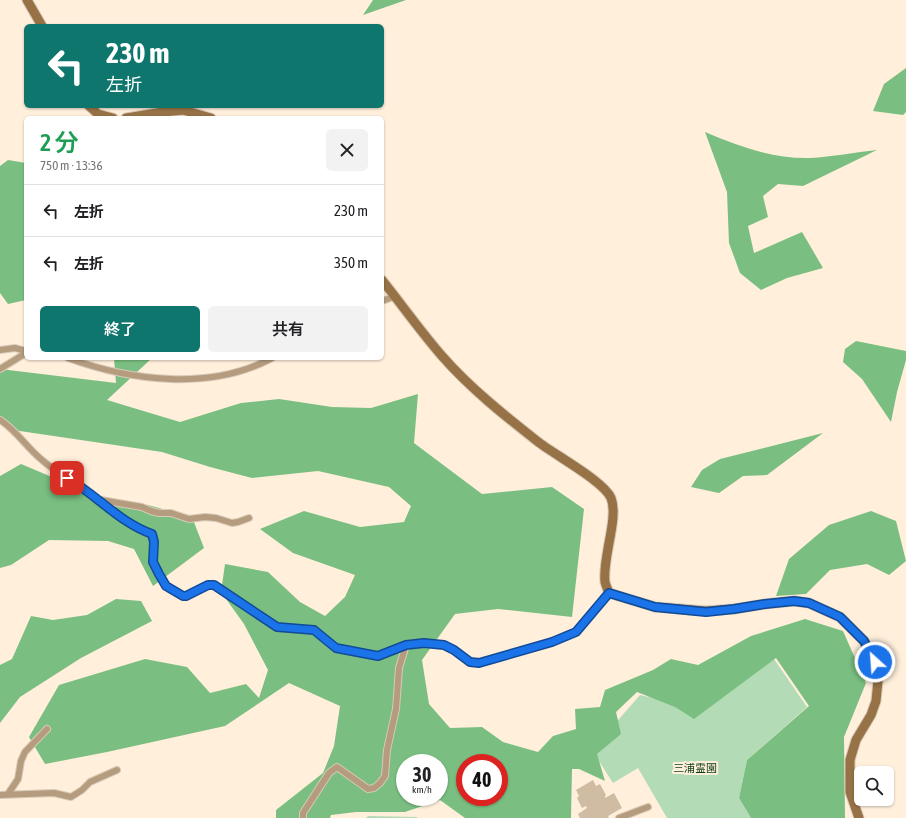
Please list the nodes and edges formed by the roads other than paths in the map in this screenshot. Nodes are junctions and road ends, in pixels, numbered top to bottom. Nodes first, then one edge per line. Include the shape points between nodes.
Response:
1 (27, 0) edge
2 (41, 24) edge
3 (91, 108) edge
4 (106, 116) edge
5 (138, 116) edge
6 (203, 116) edge
7 (384, 282) edge
8 (396, 296) junction
9 (384, 300) edge
10 (0, 350) edge
11 (24, 351) edge
12 (24, 353) edge
13 (75, 360) edge
14 (268, 360) edge
15 (0, 369) edge
16 (0, 420) edge
17 (99, 500) junction
18 (249, 518) dead end
19 (609, 593) junction
20 (406, 645) junction
21 (47, 729) dead end
22 (117, 770) dead end
23 (8, 794) junction
24 (0, 795) edge
25 (648, 807) dead end
26 (303, 818) edge
27 (619, 818) edge
28 (859, 818) edge

1 - 2 street
3 - 4 street
5 - 6 street via 183,110
7 - 8 street
8 - 9 street
8 - 19 street via 442,356 464,379 540,444 603,486 611,497 614,511 605,582
10 - 11 street via 16,348
12 - 15 street
13 - 14 street via 125,375 154,378 227,375
16 - 17 street via 55,471
17 - 18 street via 142,507 189,519 205,517 238,522
17 - 20 street via 139,529 152,534 153,562 166,586 183,596 208,585 214,585 277,627 314,630 336,648 367,655 378,656
19 - 20 street via 576,632 552,642 479,663 470,662 444,645
19 - 28 street via 655,607 706,612 794,601 809,603 840,617 864,641 875,662 878,681 876,701 856,740 850,760 850,792
20 - 26 street via 399,668 396,709 387,750 385,776 374,788 368,788 337,767 329,773 303,813
21 - 23 street via 25,752 18,779
22 - 23 street via 90,782 71,797 54,793
23 - 24 street
25 - 27 street

